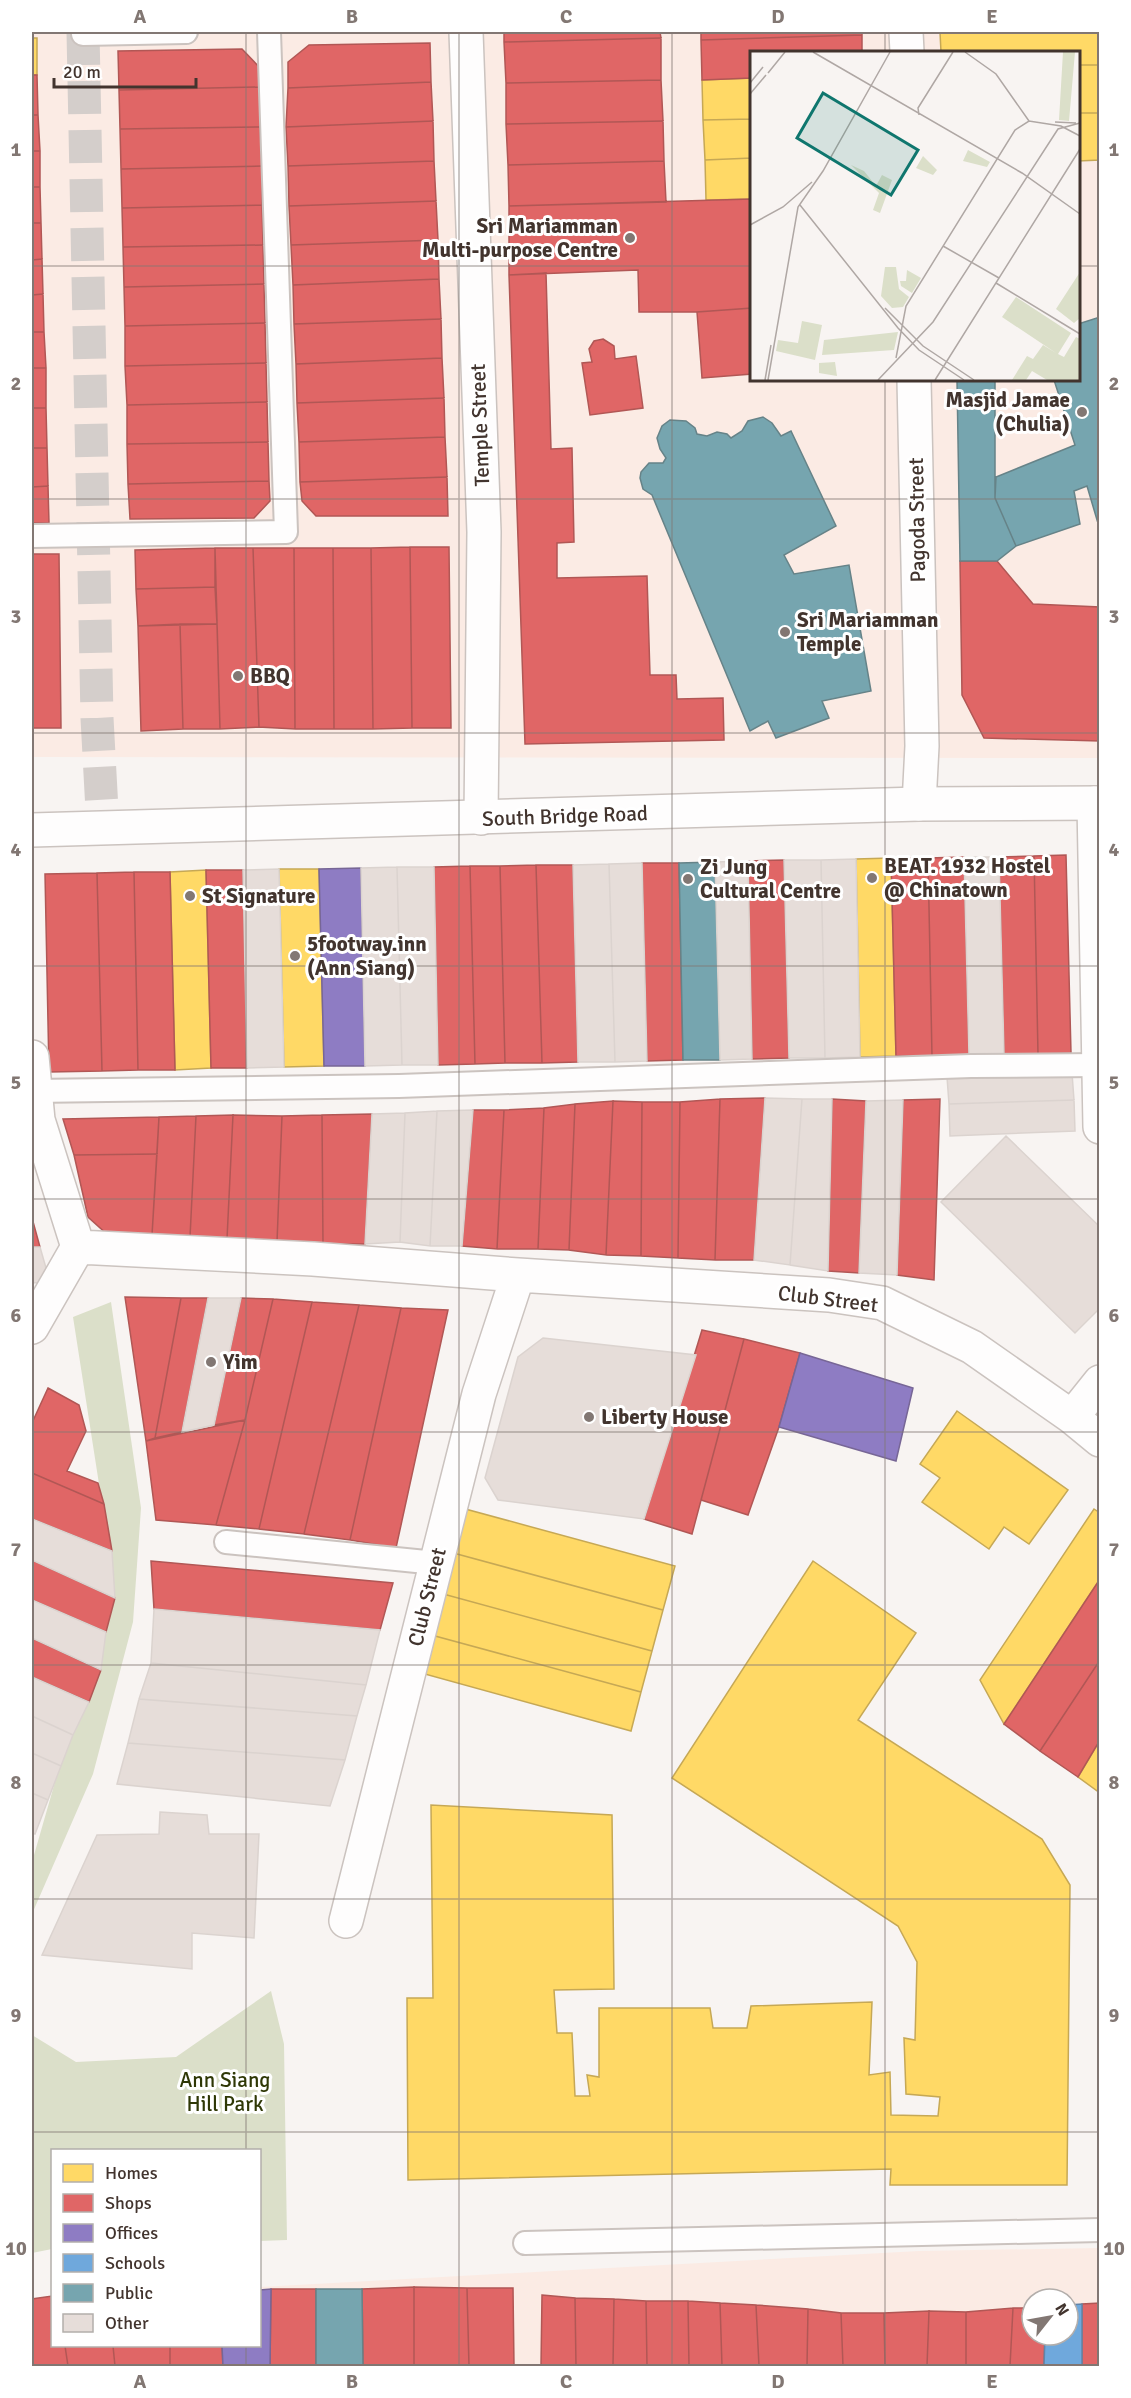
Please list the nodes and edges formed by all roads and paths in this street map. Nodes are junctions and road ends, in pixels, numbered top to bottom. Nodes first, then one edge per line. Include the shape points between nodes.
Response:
1 (186, 32) edge
2 (269, 32) edge
3 (466, 32) edge
4 (906, 32) edge
5 (83, 34) dead end
6 (907, 51) edge
7 (914, 381) edge
8 (32, 536) edge
9 (1097, 803) edge
10 (920, 804) junction
11 (482, 819) junction
12 (32, 830) edge
13 (32, 1057) edge
14 (1098, 1065) edge
15 (33, 1091) junction
16 (1100, 1127) edge
17 (78, 1247) junction
18 (518, 1275) junction
19 (32, 1327) edge
20 (1100, 1382) edge
21 (1072, 1418) junction
22 (1100, 1440) edge
23 (226, 1542) dead end
24 (436, 1563) junction
25 (346, 1921) dead end
26 (1100, 2230) edge
27 (525, 2243) dead end

1 - 5 lane
2 - 8 lane via 286,532
3 - 11 street, Temple Street via 484,532
4 - 6 street
7 - 10 street, Pagoda Street
9 - 10 street, South Bridge Road
9 - 14 street
10 - 11 street, South Bridge Road
11 - 12 street, South Bridge Road
13 - 15 street
14 - 15 lane via 399,1086
14 - 16 street
15 - 17 street via 38,1120
17 - 18 street, Club Street
17 - 19 street
18 - 21 street, Club Street via 829,1295 882,1303 972,1347
18 - 24 street, Club Street via 478,1394
20 - 21 street
21 - 22 street, Club Street
23 - 24 lane
24 - 25 street, Club Street
26 - 27 lane

